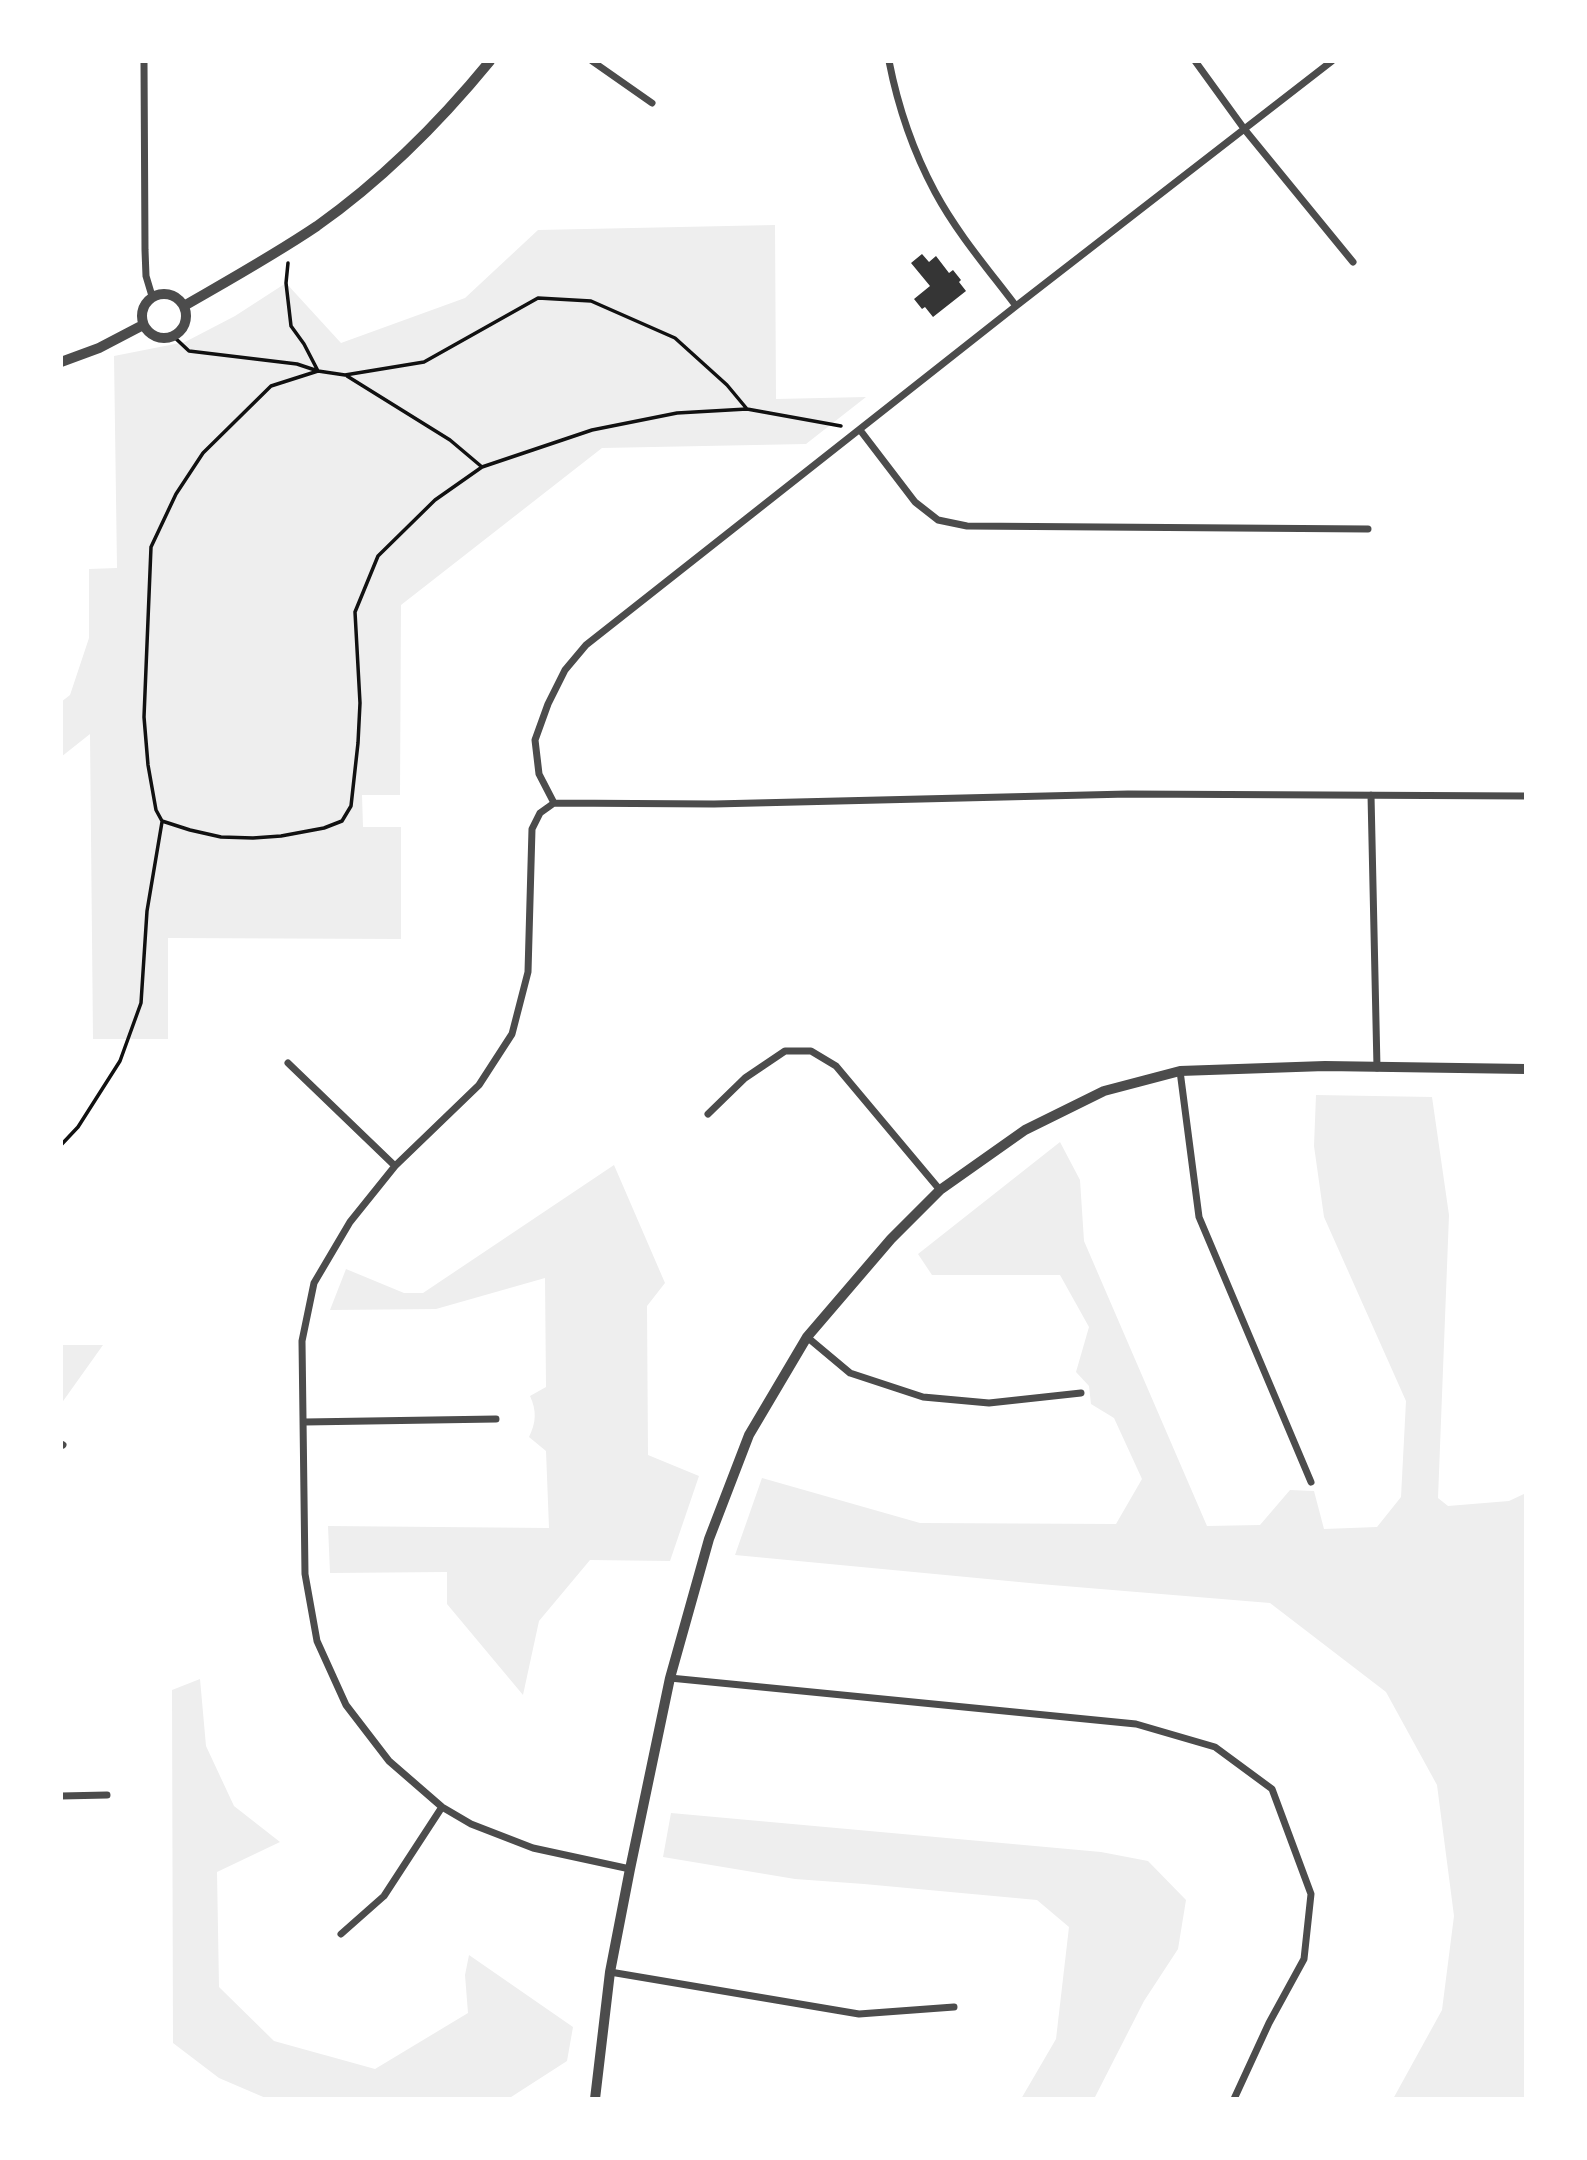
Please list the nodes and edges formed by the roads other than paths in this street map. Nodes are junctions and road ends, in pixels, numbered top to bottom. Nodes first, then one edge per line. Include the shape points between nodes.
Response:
1 (144, 61) edge
2 (490, 61) edge
3 (592, 61) edge
4 (889, 61) edge
5 (1195, 61) edge
6 (1332, 61) edge
7 (652, 103) dead end
8 (1245, 130) junction
9 (1353, 262) dead end
10 (152, 296) junction
11 (184, 306) junction
12 (1016, 306) junction
13 (143, 325) junction
14 (61, 362) edge
15 (860, 430) junction
16 (1368, 529) dead end
17 (1371, 796) junction
18 (1526, 796) edge
19 (554, 803) junction
20 (288, 1063) dead end
21 (1377, 1068) junction
22 (1526, 1069) edge
23 (1180, 1071) junction
24 (708, 1114) dead end
25 (395, 1166) junction
26 (940, 1190) junction
27 (807, 1338) junction
28 (1081, 1394) dead end
29 (496, 1419) dead end
30 (305, 1422) junction
31 (1311, 1482) dead end
32 (670, 1678) junction
33 (107, 1795) dead end
34 (61, 1796) edge
35 (442, 1807) junction
36 (630, 1869) junction
37 (341, 1934) dead end
38 (610, 1972) junction
39 (954, 2007) dead end
40 (595, 2099) edge
41 (1234, 2099) edge

1 - 10 street via 145,250
2 - 11 street via 397,160 329,216 289,245
3 - 7 street
4 - 12 street via 912,143 932,186 950,218
5 - 8 street
6 - 8 street
8 - 9 street
8 - 12 street
10 - 11 street via 170,294
10 - 13 street via 142,309
11 - 13 street via 185,323 173,336 156,337
12 - 15 street
13 - 14 street
15 - 16 street via 915,502 939,520 967,526
15 - 19 street via 586,645 565,670 535,740 539,774
17 - 18 street
17 - 19 street via 1128,794 715,804
17 - 21 street
19 - 25 street via 540,813 532,829 528,972 512,1034 480,1085
20 - 25 street
21 - 22 street
21 - 23 street
23 - 26 street via 1104,1091 1036,1124
23 - 31 street via 1199,1217
24 - 26 street via 745,1078 785,1051 811,1051 836,1066
25 - 30 street via 350,1222 314,1283 303,1341
26 - 27 street via 891,1239
27 - 28 street via 850,1373 923,1398 989,1403
27 - 32 street via 749,1435 709,1539
29 - 30 street
30 - 35 street via 305,1574 317,1641 346,1705 389,1761
32 - 36 street
32 - 41 street via 1136,1724 1215,1747 1272,1789 1311,1894 1304,1959
33 - 34 street
35 - 36 street via 471,1824 533,1848
35 - 37 street via 384,1896
36 - 38 street
38 - 39 street via 859,2014
38 - 40 street

